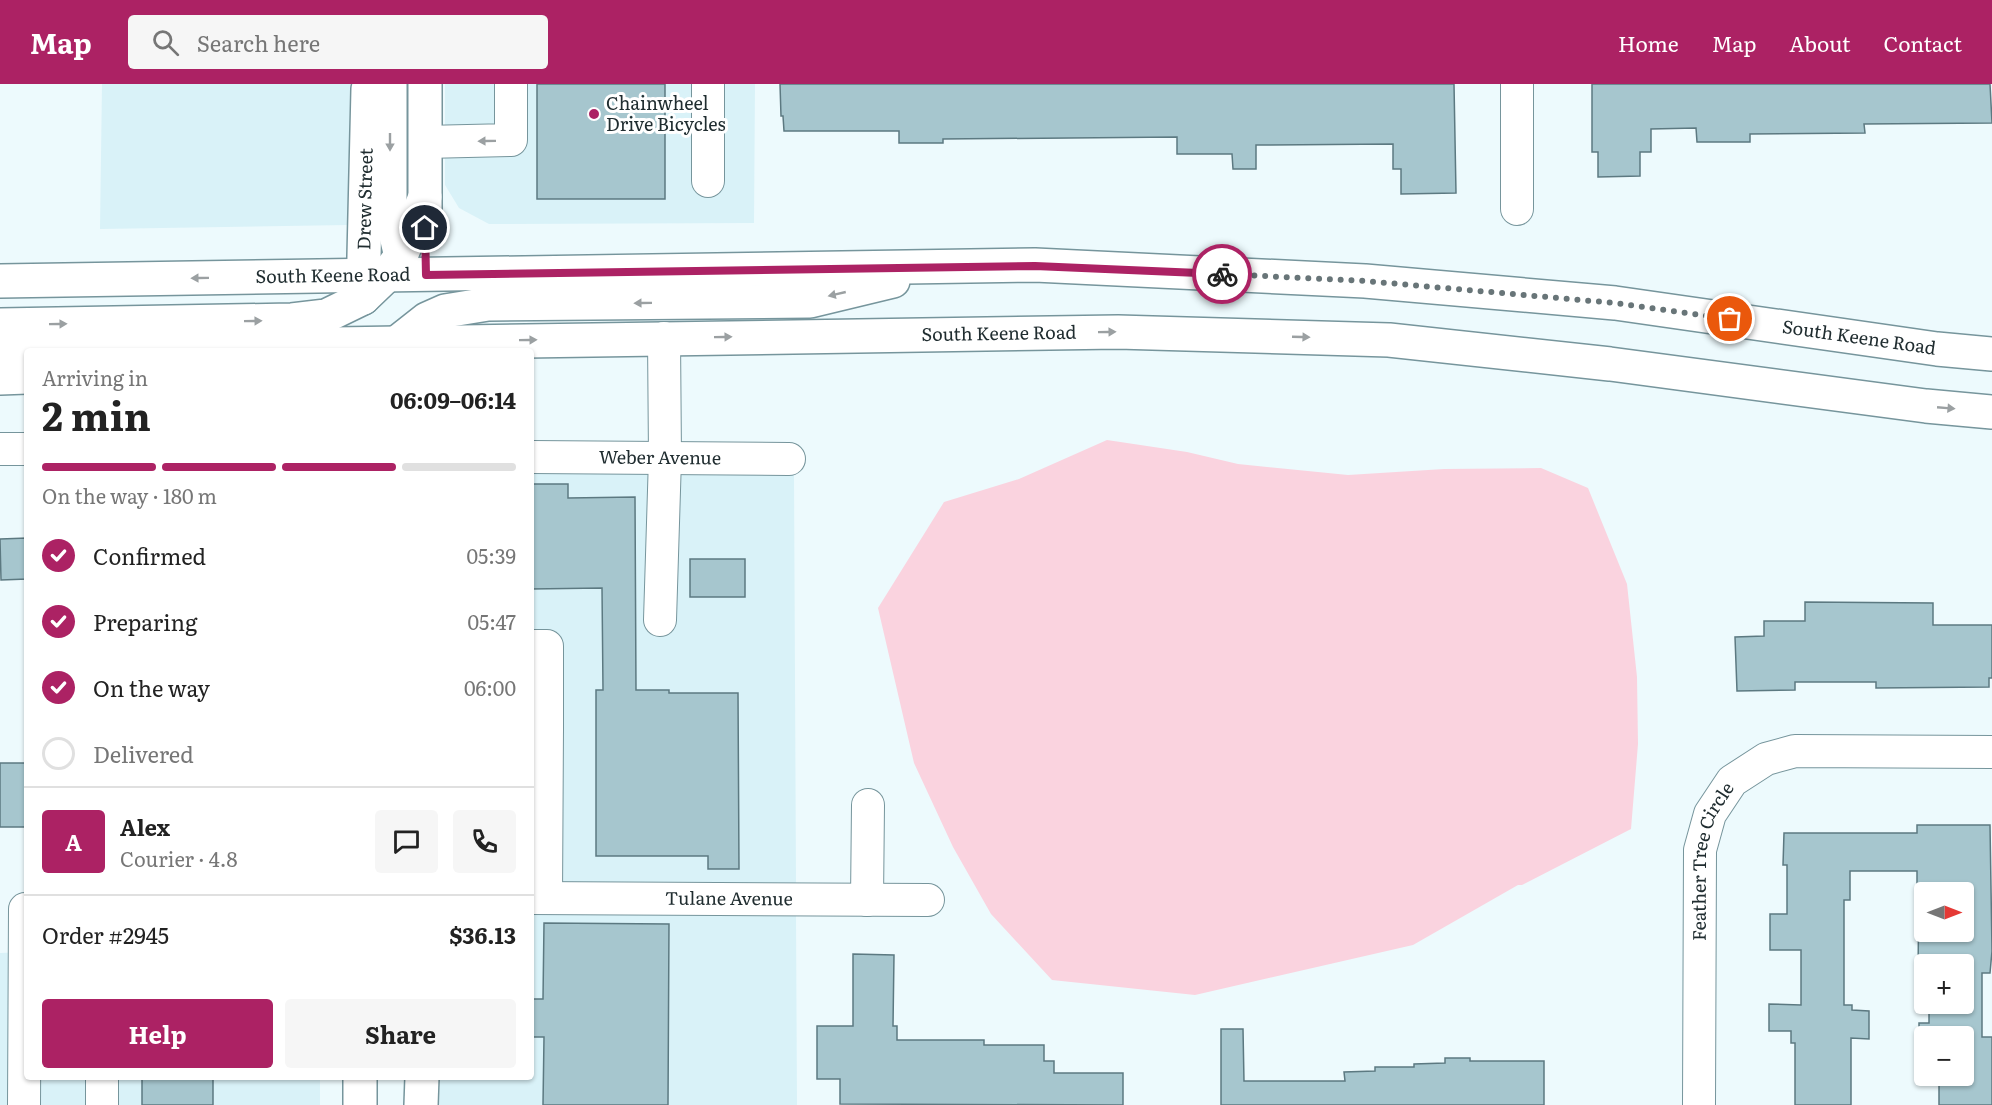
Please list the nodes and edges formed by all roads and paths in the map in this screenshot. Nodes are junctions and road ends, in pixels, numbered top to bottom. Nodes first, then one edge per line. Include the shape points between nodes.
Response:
1 (368, 84) edge
2 (390, 84) edge
3 (425, 84) edge
4 (511, 84) edge
5 (708, 84) edge
6 (1517, 84) edge
7 (425, 142) junction
8 (708, 181) dead end
9 (1517, 209) dead end
10 (0, 281) edge
11 (395, 316) edge
12 (0, 325) edge
13 (664, 338) junction
14 (0, 349) edge
15 (1992, 354) edge
16 (24, 377) edge
17 (0, 378) edge
18 (1992, 412) edge
19 (24, 449) edge
20 (0, 450) edge
21 (534, 457) edge
22 (665, 458) junction
23 (789, 459) dead end
24 (660, 621) dead end
25 (534, 646) edge
26 (539, 728) edge
27 (1992, 752) edge
28 (868, 805) dead end
29 (539, 816) edge
30 (538, 898) edge
31 (867, 900) junction
32 (928, 900) dead end
33 (17, 909) edge
34 (12, 1004) edge
35 (102, 1080) edge
36 (360, 1080) edge
37 (422, 1080) edge
38 (24, 1105) edge
39 (102, 1105) edge
40 (360, 1105) edge
41 (422, 1105) edge
42 (1699, 1105) edge

1 - 11 main road, Drew Street
2 -> 11 main road
3 - 7 main road
4 -> 7 street via 511,140
5 - 8 street
6 - 9 street
7 - 11 main road via 425,197
11 -> 10 main road, South Keene Road via 314,277
12 -> 11 main road
11 -> 13 main road, South Keene Road via 493,340
11 - 14 main road, South Keene Road
15 -> 11 main road, South Keene Road via 1615,303 1365,281 1035,266 956,267
13 -> 18 main road, South Keene Road via 1118,332 1389,340
13 - 22 street
16 - 17 main road
19 - 20 street
21 - 22 street, Weber Avenue
22 - 23 street, Weber Avenue
22 - 24 street
25 - 26 street via 547,646
26 - 29 street
27 - 42 street, Feather Tree Circle via 1795,751 1766,759 1732,781 1710,814 1700,850
28 - 31 street
29 - 30 street
30 - 31 street, Tulane Avenue
31 - 32 street, Tulane Avenue
33 - 34 street
34 - 38 street
35 - 39 street
36 - 40 main road
37 - 41 main road

